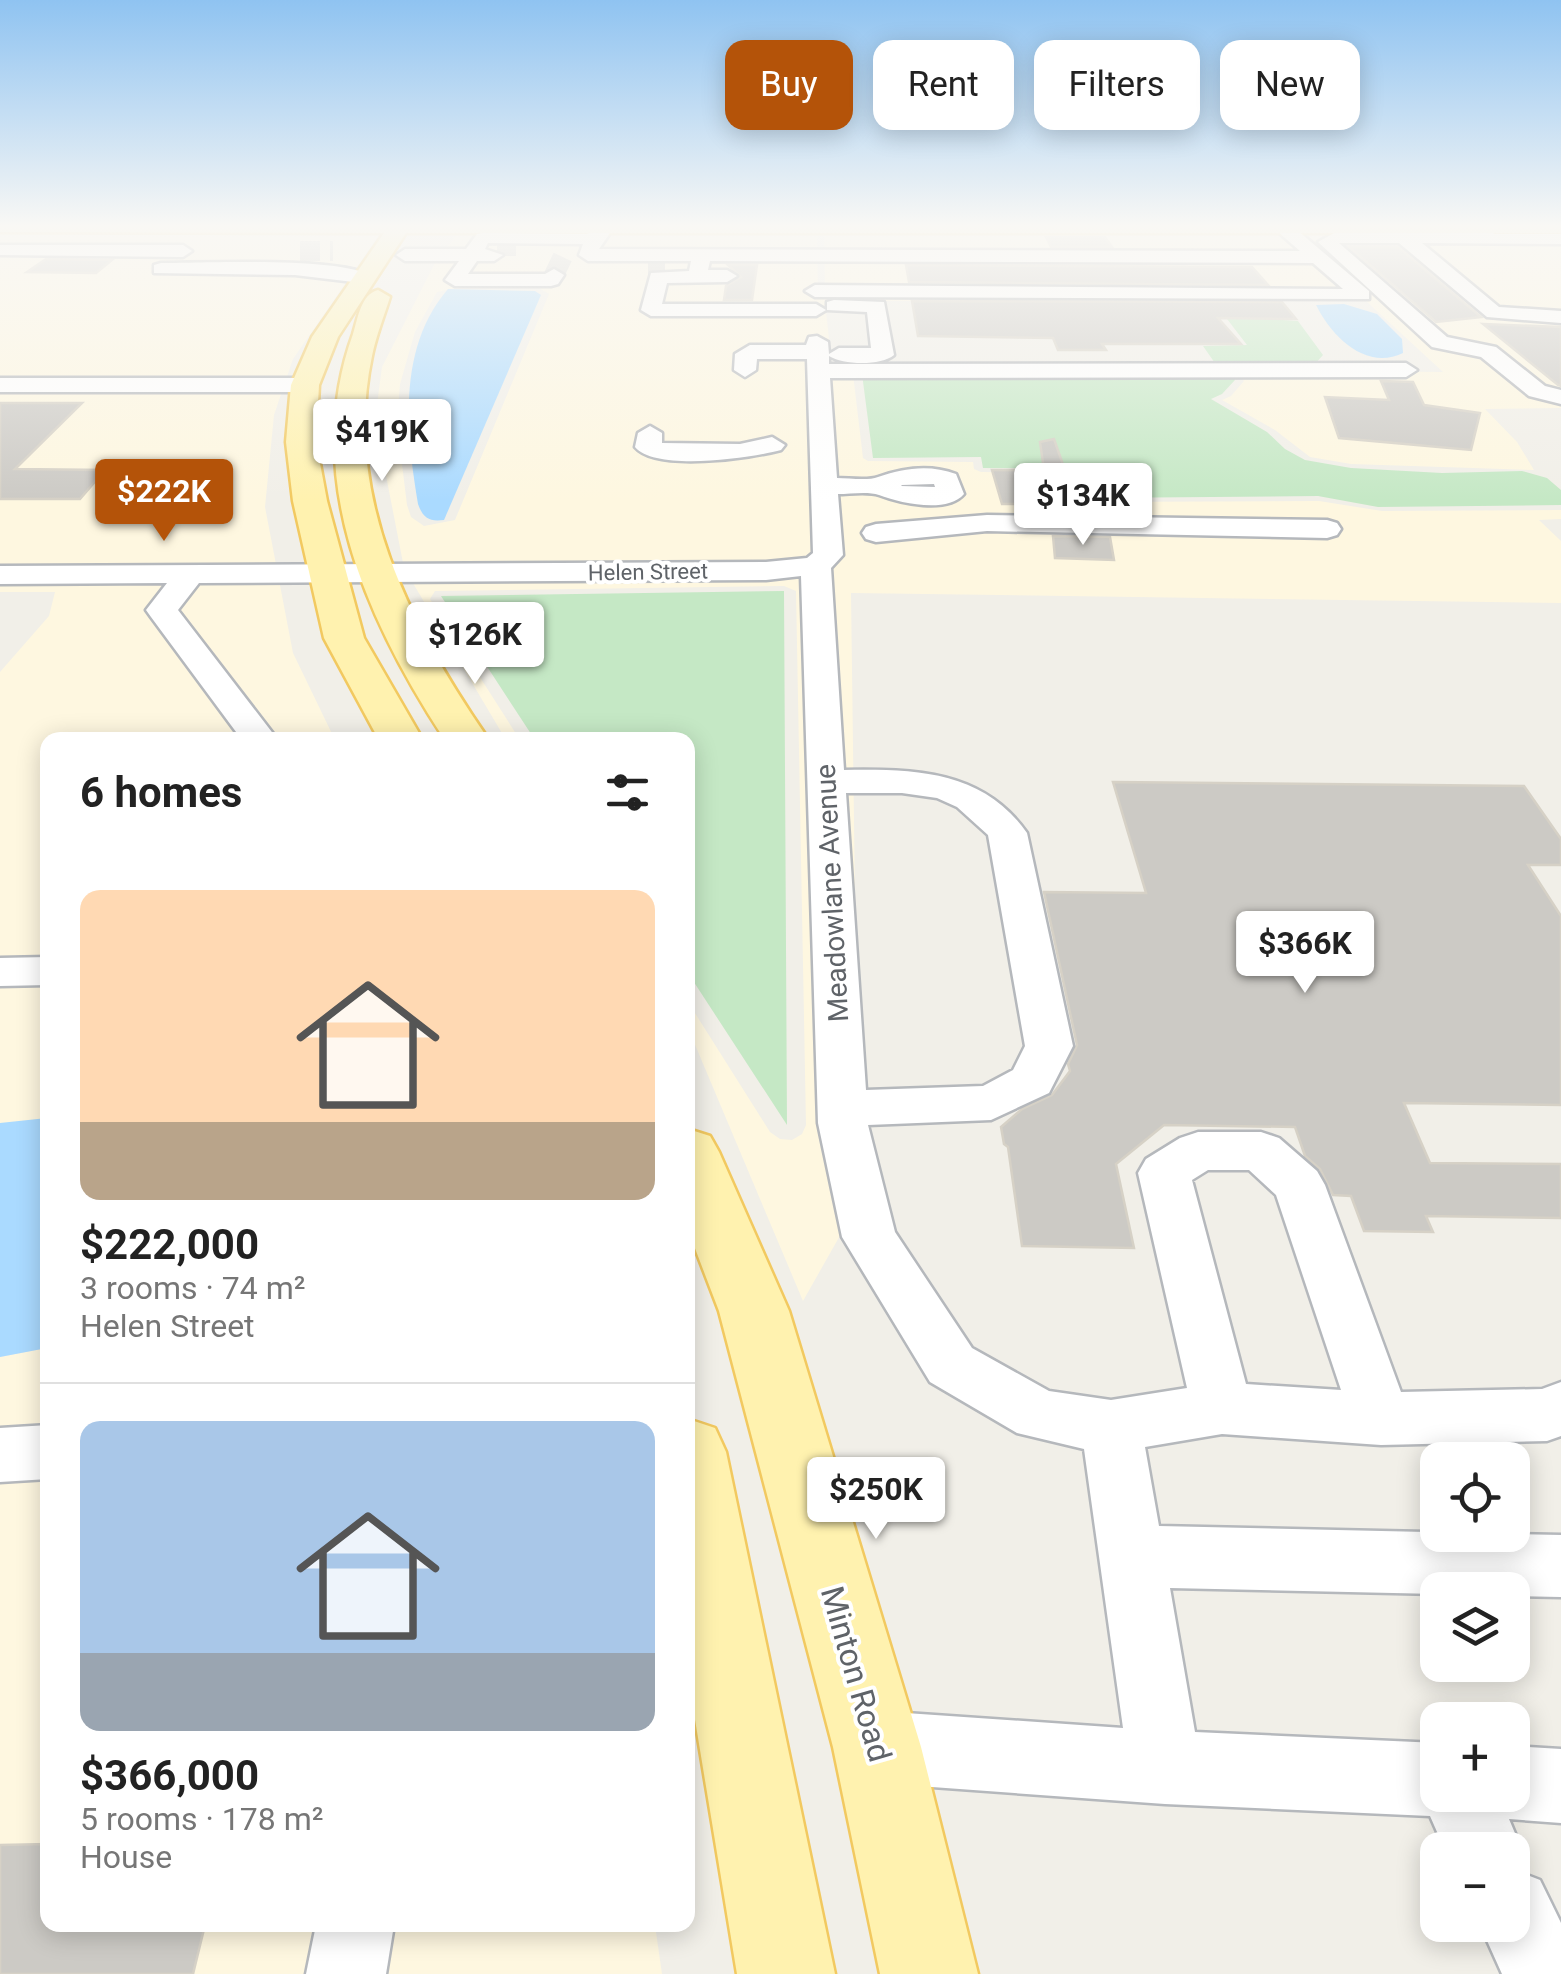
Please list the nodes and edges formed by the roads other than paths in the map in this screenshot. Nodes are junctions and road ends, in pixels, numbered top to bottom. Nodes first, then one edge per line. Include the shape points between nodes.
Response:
1 (337, 317) edge
2 (370, 317) edge
3 (816, 317) edge
4 (873, 317) edge
5 (1412, 317) edge
6 (883, 355) junction
7 (1134, 356) dead end
8 (817, 359) junction
9 (745, 370) dead end
10 (1406, 370) dead end
11 (0, 385) edge
12 (305, 385) junction
13 (1561, 397) edge
14 (650, 433) dead end
15 (821, 434) junction
16 (824, 486) junction
17 (884, 486) dead end
18 (1327, 529) dead end
19 (58, 542) dead end
20 (821, 550) junction
21 (190, 574) junction
22 (328, 574) junction
23 (15, 575) edge
24 (374, 576) junction
25 (254, 732) edge
26 (397, 732) edge
27 (462, 732) edge
28 (827, 782) junction
29 (40, 971) edge
30 (0, 972) edge
31 (843, 1115) junction
32 (695, 1169) edge
33 (1222, 1408) junction
34 (1561, 1408) edge
35 (1381, 1419) junction
36 (1111, 1427) junction
37 (40, 1452) edge
38 (0, 1455) edge
39 (695, 1489) edge
40 (1132, 1556) junction
41 (1561, 1566) edge
42 (877, 1748) junction
43 (1165, 1767) junction
44 (1420, 1779) edge
45 (1530, 1784) edge
46 (1561, 1786) edge
47 (354, 1932) edge
48 (1528, 1942) edge
49 (346, 1974) edge
50 (786, 1974) edge
51 (928, 1974) edge
52 (1544, 1974) edge

1 - 12 main road
2 - 24 main road via 349,396 350,488
3 - 8 street, Meadowlane Avenue
4 - 6 street
5 - 13 street via 1440,342 1488,352 1537,390
6 - 7 street
6 - 8 street
8 - 9 street via 750,352
8 - 10 street
8 - 15 street, Meadowlane Avenue
11 - 12 street
12 - 22 main road via 301,442
14 - 15 street via 648,447 659,451 740,452 782,429
15 - 16 street, Meadowlane Avenue
16 - 17 street
16 - 20 street, Meadowlane Avenue
18 - 20 street, Helen Street via 1028,524 1032,535 1014,543 876,533
19 - 23 street
20 - 24 street, Helen Street via 766,571
20 - 28 street, Meadowlane Avenue
21 - 22 street, Helen Street
21 - 23 street, Helen Street
21 - 25 street via 162,610
22 - 24 street, Helen Street
22 - 26 main road via 344,638
24 - 27 main road via 412,656
28 - 31 street, Meadowlane Avenue
28 - 31 street via 918,782 970,795 992,812 1007,834 1048,1046 1032,1081 991,1103
29 - 30 street
31 - 36 street, Meadowlane Avenue via 869,1237 951,1365 1038,1414
32 - 42 main road, Minton Road via 754,1310
33 - 35 street, Meadowlane Avenue
33 - 35 street via 1164,1173 1198,1152 1261,1152 1299,1185
33 - 36 street, Meadowlane Avenue
34 - 35 street, Meadowlane Avenue via 1547,1414
36 - 40 street
37 - 38 street
39 - 50 main road
40 - 41 street
40 - 43 street
42 - 43 street
42 - 51 main road, Minton Road
43 - 44 street
45 - 46 street
47 - 49 street
48 - 52 street

